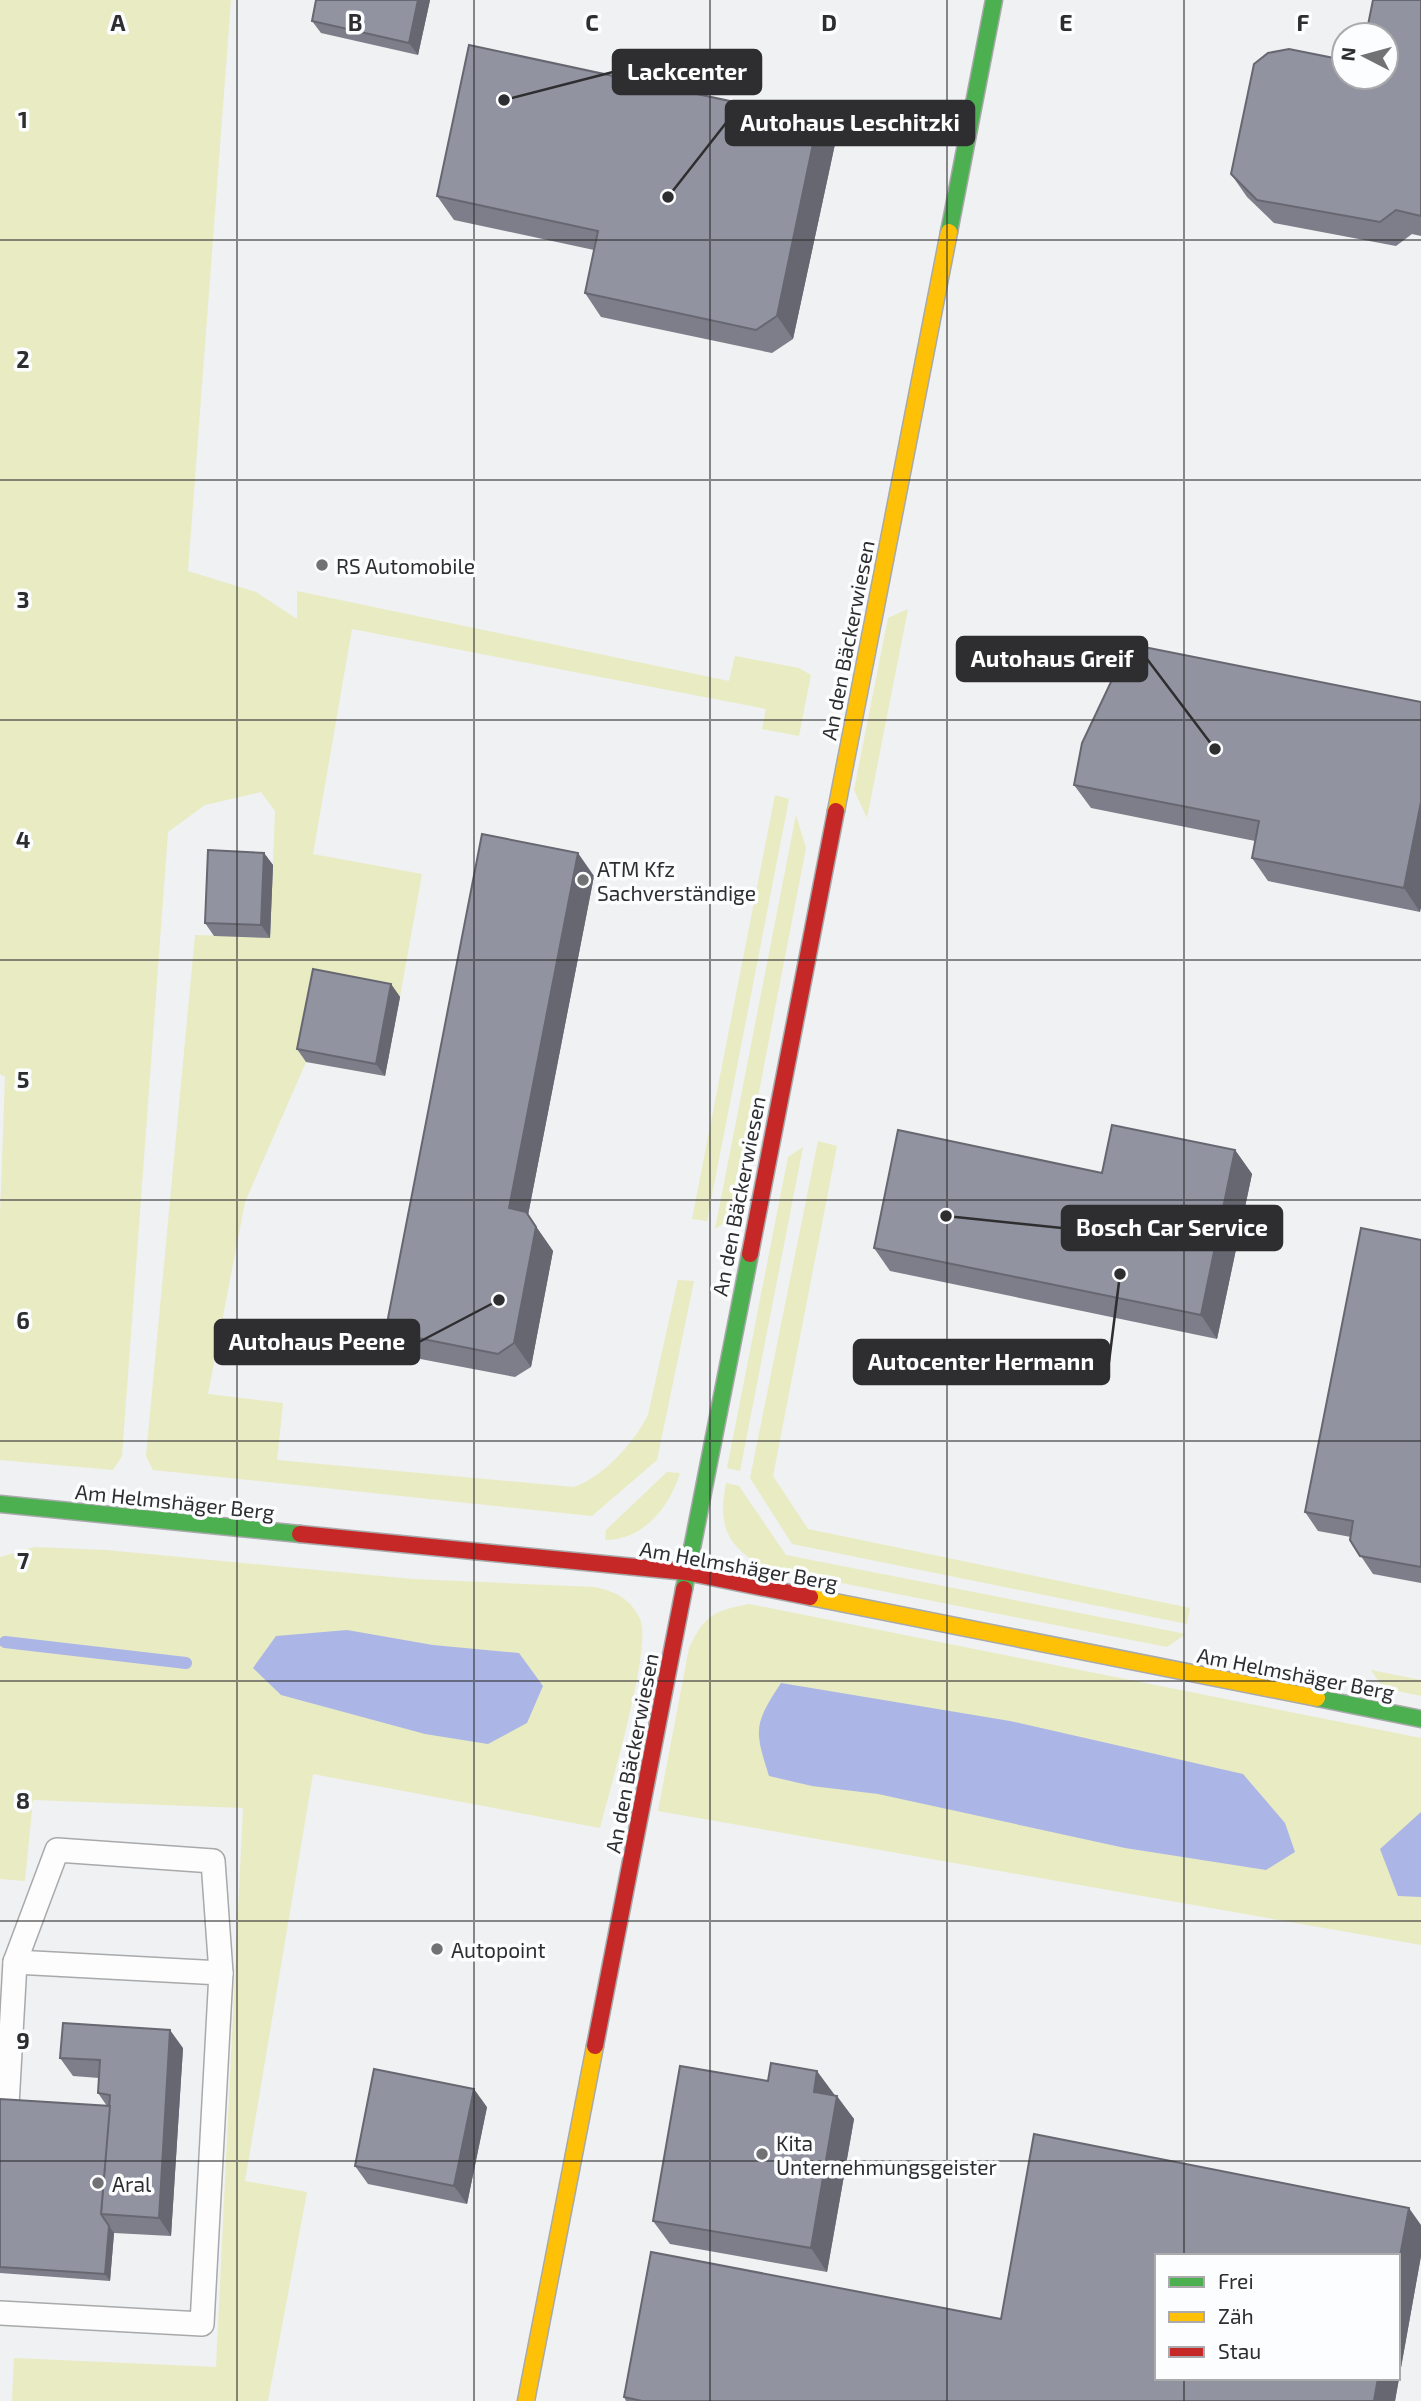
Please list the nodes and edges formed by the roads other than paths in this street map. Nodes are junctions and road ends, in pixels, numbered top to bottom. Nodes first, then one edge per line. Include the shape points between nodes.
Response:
1 (994, 0) edge
2 (0, 1504) edge
3 (687, 1572) junction
4 (1421, 1719) edge
5 (15, 1962) junction
6 (221, 1973) junction
7 (6, 2031) edge
8 (6, 2105) edge
9 (0, 2313) edge
10 (526, 2401) edge

1 - 3 street, An den Bäckerwiesen
2 - 3 street, Am Helmshäger Berg
3 - 4 street, Am Helmshäger Berg
3 - 10 street, An den Bäckerwiesen
5 - 6 lane
5 - 6 lane via 57,1850 213,1861
5 - 7 lane
6 - 9 lane via 202,2324
7 - 8 lane

